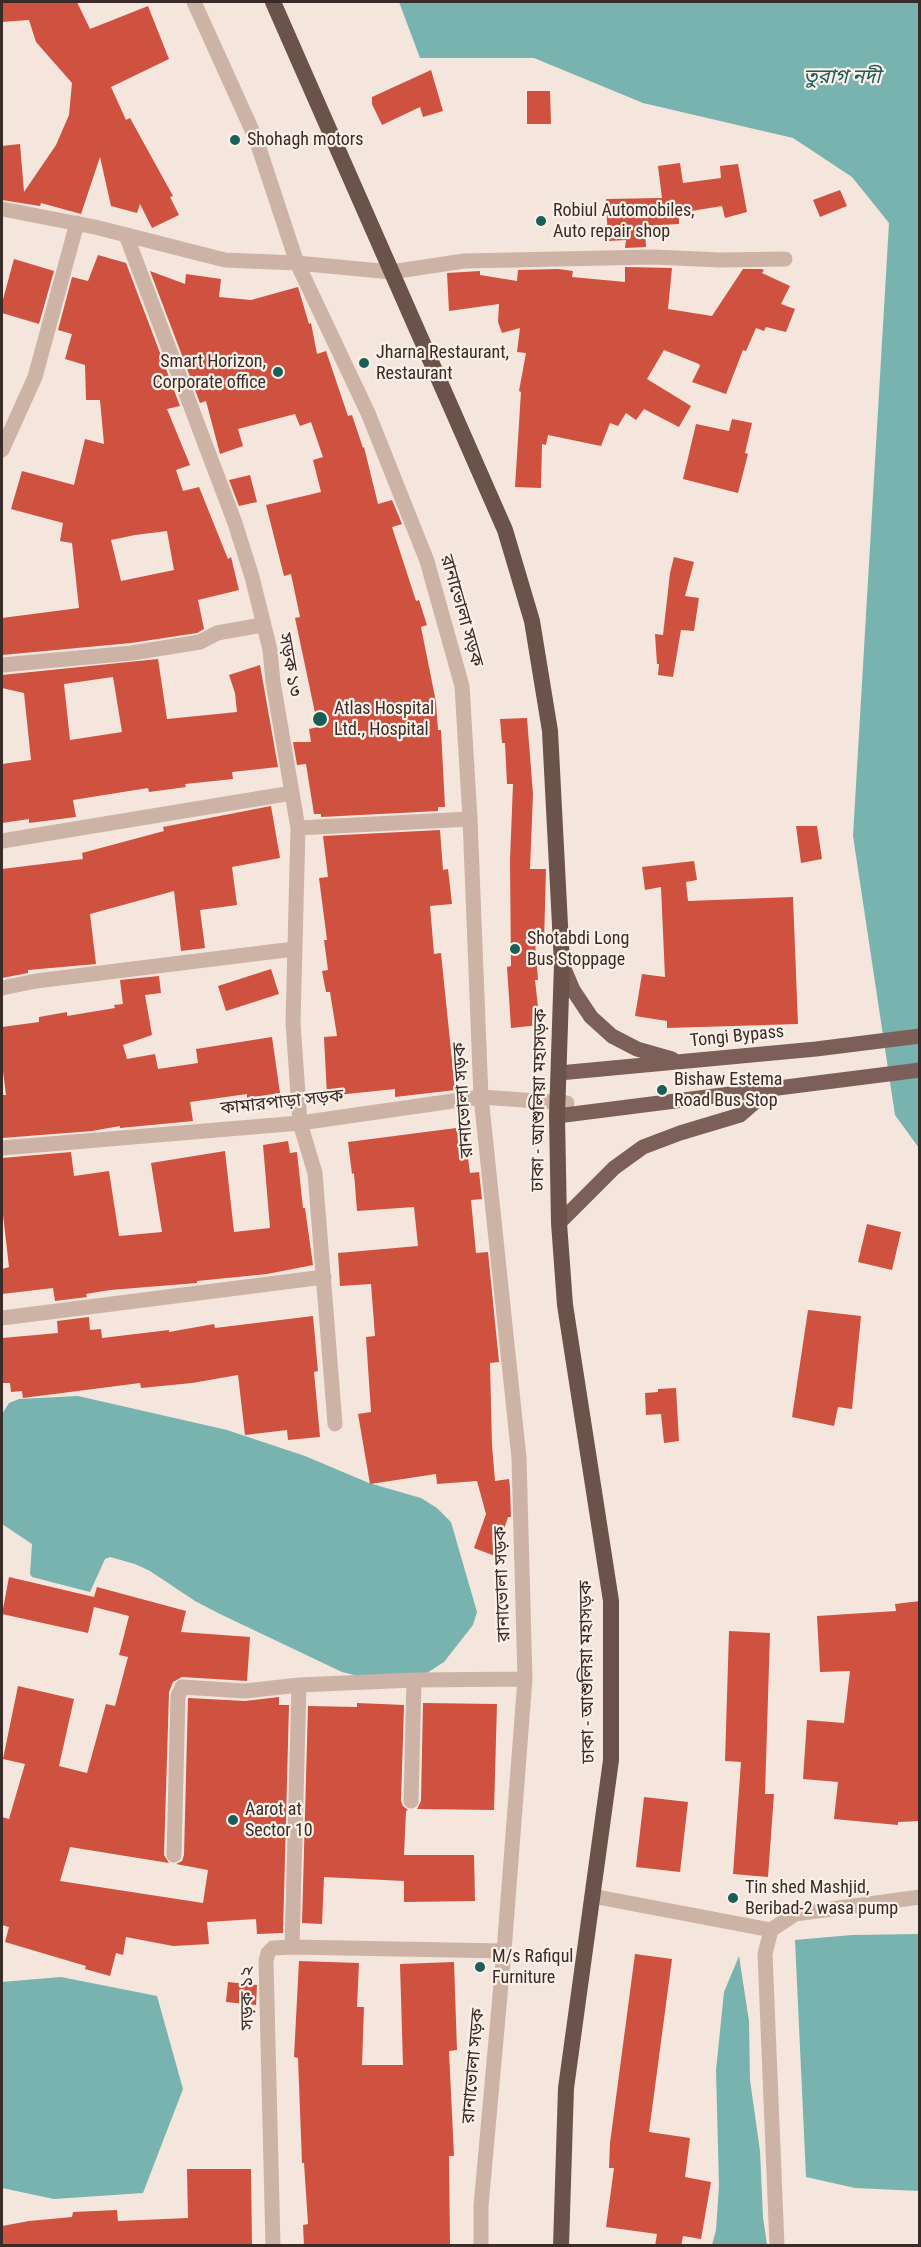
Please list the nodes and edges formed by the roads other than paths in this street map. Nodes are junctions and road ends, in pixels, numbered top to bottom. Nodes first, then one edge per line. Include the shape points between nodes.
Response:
1 (194, 2) edge
2 (273, 2) edge
3 (2, 209) edge
4 (76, 223) junction
5 (126, 235) junction
6 (785, 259) dead end
7 (297, 263) junction
8 (391, 272) junction
9 (2, 450) edge
10 (262, 625) junction
11 (2, 665) edge
12 (292, 792) junction
13 (470, 819) junction
14 (298, 828) junction
15 (2, 841) edge
16 (294, 950) junction
17 (562, 964) junction
18 (2, 988) edge
19 (920, 1036) edge
20 (684, 1062) junction
21 (920, 1070) edge
22 (559, 1073) junction
23 (770, 1089) junction
24 (481, 1097) junction
25 (562, 1109) junction
26 (300, 1123) junction
27 (2, 1148) edge
28 (559, 1223) junction
29 (324, 1277) junction
30 (2, 1318) edge
31 (335, 1424) dead end
32 (525, 1679) junction
33 (414, 1680) junction
34 (299, 1685) junction
35 (411, 1801) dead end
36 (174, 1855) dead end
37 (592, 1896) junction
38 (920, 1897) edge
39 (771, 1930) junction
40 (292, 1947) junction
41 (504, 1951) junction
42 (273, 2246) edge
43 (481, 2246) edge
44 (561, 2246) edge
45 (777, 2246) edge

1 - 7 street, রানাভোলা সড়ক via 256,139
2 - 8 highway, ঢাকা - আশুলিয়া মহাসড়ক
3 - 4 street
4 - 5 street
4 - 9 street via 35,377
5 - 7 street via 225,260
5 - 10 street, সড়ক ১৩ via 234,523 252,577
6 - 8 street via 464,261
7 - 8 street
7 - 13 street, রানাভোলা সড়ক via 368,413 427,561 462,686
8 - 17 highway, ঢাকা - আশুলিয়া মহাসড়ক via 505,530 532,621 550,731
10 - 11 street via 217,633 200,642 132,654
10 - 12 street, সড়ক ১৩ via 270,650
12 - 14 street, সড়ক ১৩
12 - 15 street
13 - 14 street
13 - 24 street, রানাভোলা সড়ক
14 - 16 street, সড়ক ১৩
16 - 18 street
16 - 26 street, সড়ক ১৩ via 293,1023
17 - 20 main road via 591,1017 612,1036 637,1049
17 - 22 highway, ঢাকা - আশুলিয়া মহাসড়ক
19 - 20 main road, Tongi Bypass
20 - 22 main road, Tongi Bypass
21 - 23 main road
22 - 25 highway, ঢাকা - আশুলিয়া মহাসড়ক
23 - 25 main road
23 - 28 main road via 740,1115 643,1147 614,1168
24 - 25 street, কামারপাড়া সড়ক
24 - 26 street, কামারপাড়া সড়ক
24 - 32 street, রানাভোলা সড়ক via 519,1458
25 - 28 highway, ঢাকা - আশুলিয়া মহাসড়ক
26 - 27 street, কামারপাড়া সড়ক
26 - 29 street, সড়ক ১৩ via 315,1173
28 - 37 highway, ঢাকা - আশুলিয়া মহাসড়ক via 566,1305 611,1601 611,1760
29 - 30 street
29 - 31 street, সড়ক ১৩
32 - 33 street
32 - 41 street, রানাভোলা সড়ক
33 - 34 street
33 - 35 street
34 - 36 street via 245,1691 182,1687 178,1696
34 - 40 street
37 - 39 street
37 - 44 highway, ঢাকা - আশুলিয়া মহাসড়ক via 566,2088
38 - 39 street via 795,1914
39 - 45 street via 765,1954
40 - 41 street, সড়ক ১২
40 - 42 street, সড়ক ১২ via 273,1948 266,1961
41 - 43 street, রানাভোলা সড়ক via 481,2206

